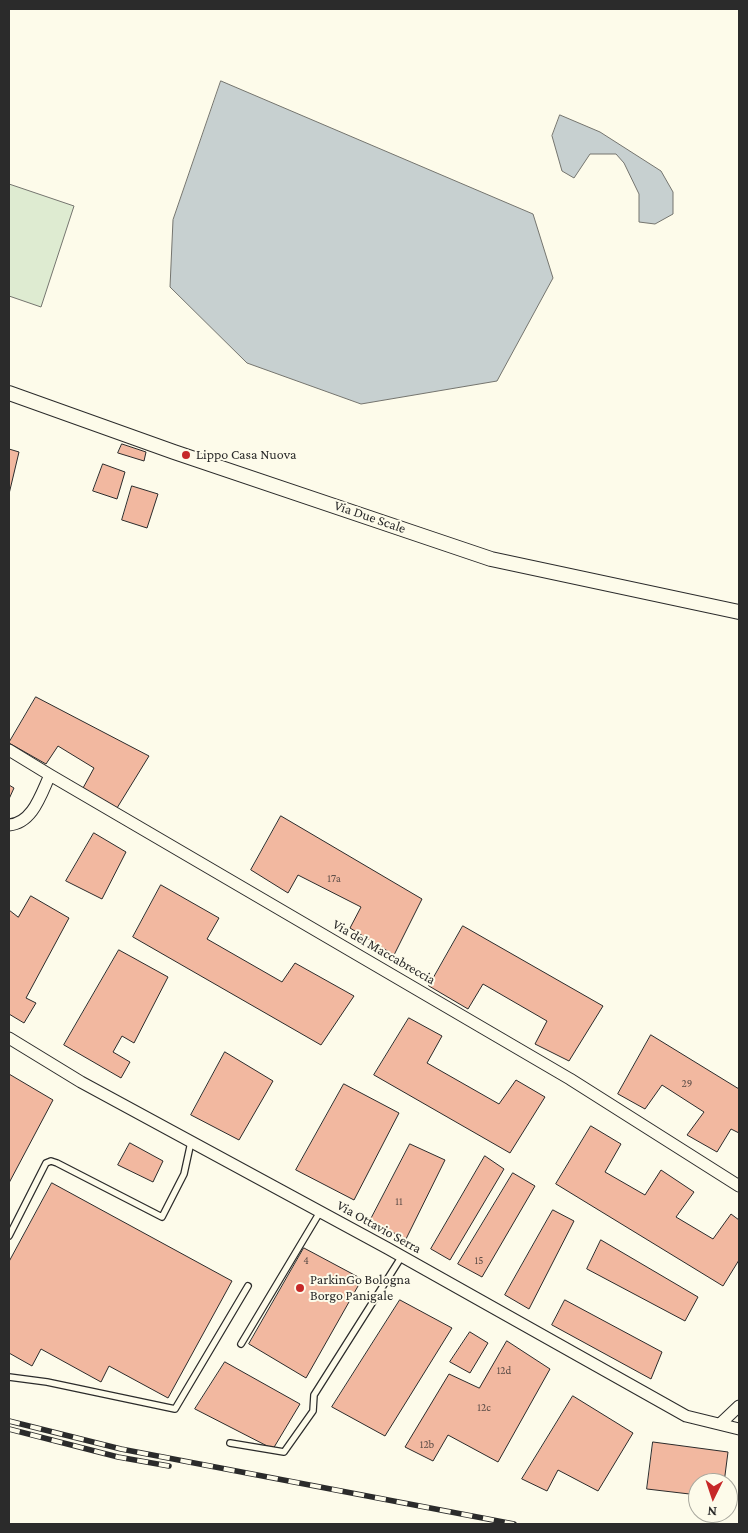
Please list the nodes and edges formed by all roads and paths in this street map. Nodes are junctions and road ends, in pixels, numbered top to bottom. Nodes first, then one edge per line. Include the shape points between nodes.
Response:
1 (9, 393) edge
2 (739, 612) edge
3 (9, 750) edge
4 (50, 776) junction
5 (9, 825) edge
6 (9, 1038) edge
7 (191, 1142) junction
8 (739, 1186) edge
9 (320, 1212) junction
10 (9, 1236) edge
11 (402, 1256) junction
12 (248, 1286) dead end
13 (241, 1344) dead end
14 (9, 1377) edge
15 (739, 1406) edge
16 (720, 1424) junction
17 (739, 1429) edge
18 (230, 1443) dead end

1 - 2 street, Via Due Scale via 492,559
3 - 4 street, Via del Maccabreccia
4 - 5 street via 35,808 22,820
4 - 8 street, Via del Maccabreccia via 570,1079
6 - 7 street, Via Ottavio Serra
7 - 9 street, Via Ottavio Serra
7 - 10 lane via 184,1174 162,1217 51,1161 46,1163
9 - 11 street, Via Ottavio Serra
9 - 13 lane
11 - 16 street, Via Ottavio Serra via 686,1416
11 - 18 lane via 314,1395 313,1411 284,1452
12 - 14 lane via 175,1409
15 - 16 street
16 - 17 street, Via Ottavio Serra

